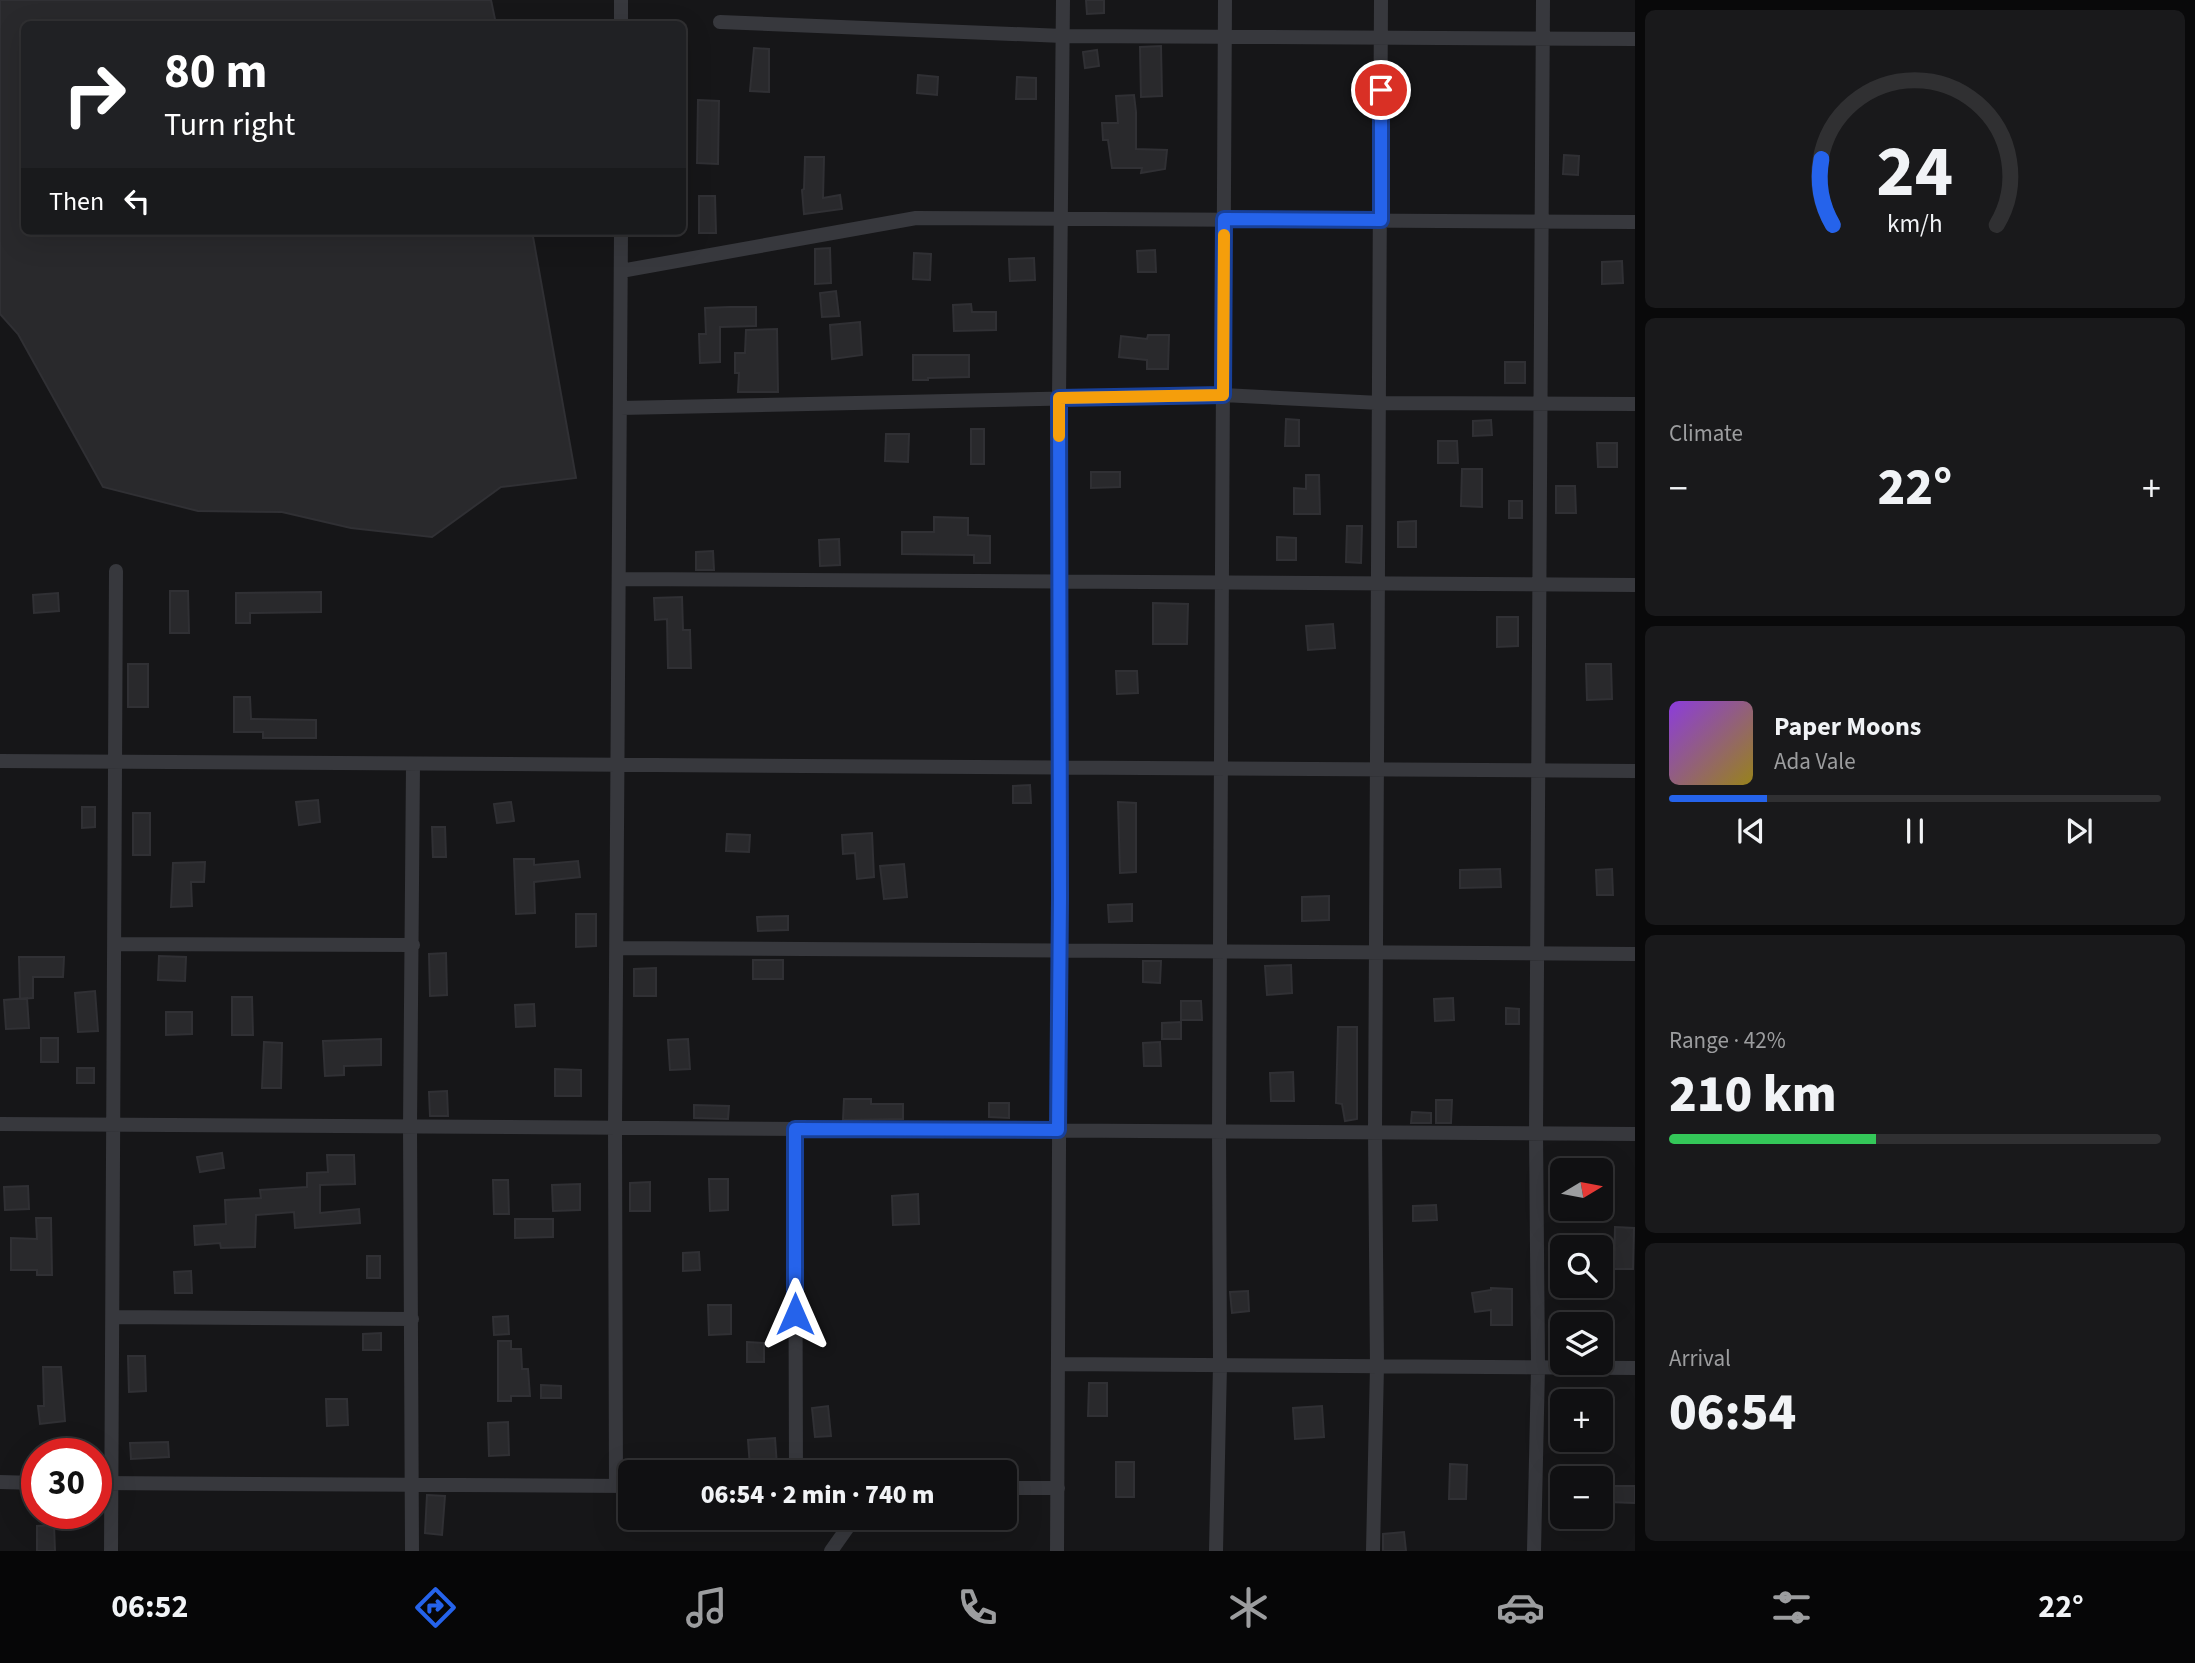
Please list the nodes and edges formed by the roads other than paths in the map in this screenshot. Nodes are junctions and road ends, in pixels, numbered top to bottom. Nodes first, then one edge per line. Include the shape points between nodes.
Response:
1 (621, 0) edge
2 (1063, 0) edge
3 (1225, 0) edge
4 (1381, 0) edge
5 (1542, 0) edge
6 (621, 21) edge
7 (720, 22) dead end
8 (1063, 36) junction
9 (1224, 36) junction
10 (1381, 37) junction
11 (1542, 38) junction
12 (1635, 39) edge
13 (1062, 219) junction
14 (1224, 219) junction
15 (1381, 220) junction
16 (1542, 221) junction
17 (1635, 222) edge
18 (621, 235) edge
19 (621, 271) junction
20 (1223, 395) junction
21 (1059, 398) junction
22 (1380, 403) junction
23 (1541, 404) junction
24 (1635, 404) edge
25 (620, 408) junction
26 (116, 571) dead end
27 (620, 579) junction
28 (1060, 582) junction
29 (1222, 583) junction
30 (1380, 584) junction
31 (1541, 584) junction
32 (1635, 585) edge
33 (0, 761) edge
34 (116, 762) junction
35 (413, 764) junction
36 (619, 765) junction
37 (1060, 767) junction
38 (1222, 768) junction
39 (1379, 769) junction
40 (1540, 770) junction
41 (1635, 771) edge
42 (115, 944) junction
43 (412, 945) junction
44 (618, 948) junction
45 (1060, 951) junction
46 (1222, 952) junction
47 (1378, 952) junction
48 (1539, 953) junction
49 (1635, 954) edge
50 (0, 1124) edge
51 (112, 1125) junction
52 (411, 1127) junction
53 (615, 1128) junction
54 (795, 1129) junction
55 (1058, 1130) junction
56 (1219, 1131) junction
57 (1376, 1132) junction
58 (1536, 1133) junction
59 (1635, 1134) edge
60 (114, 1317) junction
61 (412, 1318) junction
62 (1059, 1364) junction
63 (1220, 1365) junction
64 (1377, 1366) junction
65 (1538, 1367) junction
66 (1635, 1368) edge
67 (622, 1460) edge
68 (796, 1460) edge
69 (0, 1482) edge
70 (21, 1483) edge
71 (113, 1483) junction
72 (412, 1485) junction
73 (618, 1486) edge
74 (1017, 1488) edge
75 (1058, 1488) junction
76 (846, 1530) edge
77 (111, 1551) edge
78 (412, 1551) edge
79 (831, 1551) edge
80 (1056, 1551) edge
81 (1216, 1551) edge
82 (1373, 1551) edge
83 (1534, 1551) edge

1 - 6 street
2 - 8 street
3 - 9 street
4 - 10 street
5 - 11 street
7 - 8 street
8 - 9 street
8 - 13 street
9 - 10 street
9 - 14 street
10 - 11 street
10 - 15 street
11 - 12 street
11 - 16 street
13 - 14 street
13 - 19 street via 916,218
13 - 21 street
14 - 15 street
14 - 20 street
15 - 16 street
15 - 22 street
16 - 17 street
16 - 23 street
18 - 19 street
19 - 25 street
20 - 21 street
20 - 22 street
20 - 29 street
21 - 25 street
21 - 28 street
22 - 23 street
22 - 30 street
23 - 24 street
23 - 31 street
25 - 27 street
26 - 34 street
27 - 28 street
27 - 36 street
28 - 29 street
28 - 37 street
29 - 30 street
29 - 38 street
30 - 31 street
30 - 39 street
31 - 32 street
31 - 40 street
33 - 34 street
34 - 35 street
34 - 42 street
35 - 36 street
35 - 43 street
36 - 37 street
36 - 44 street
37 - 38 street
37 - 45 street
38 - 39 street
38 - 46 street
39 - 40 street
39 - 47 street
40 - 41 street
40 - 48 street
42 - 43 street
42 - 51 street
43 - 52 street
44 - 45 street
44 - 53 street
45 - 46 street
45 - 55 street
46 - 47 street
46 - 56 street
47 - 48 street
47 - 57 street
48 - 49 street
48 - 58 street
50 - 51 street
51 - 52 street
51 - 60 street
52 - 53 street
52 - 61 street
53 - 54 street
53 - 67 street
54 - 55 street
54 - 68 street
55 - 56 street
55 - 62 street
56 - 57 street
56 - 63 street
57 - 58 street
57 - 64 street
58 - 59 street
58 - 65 street
60 - 61 street
60 - 71 street
61 - 72 street
62 - 63 street
62 - 75 street
63 - 64 street
63 - 81 street
64 - 65 street
64 - 82 street
65 - 66 street
65 - 83 street
69 - 70 street
71 - 72 street
71 - 77 street
72 - 73 street
72 - 78 street
74 - 75 street
75 - 80 street
76 - 79 street

